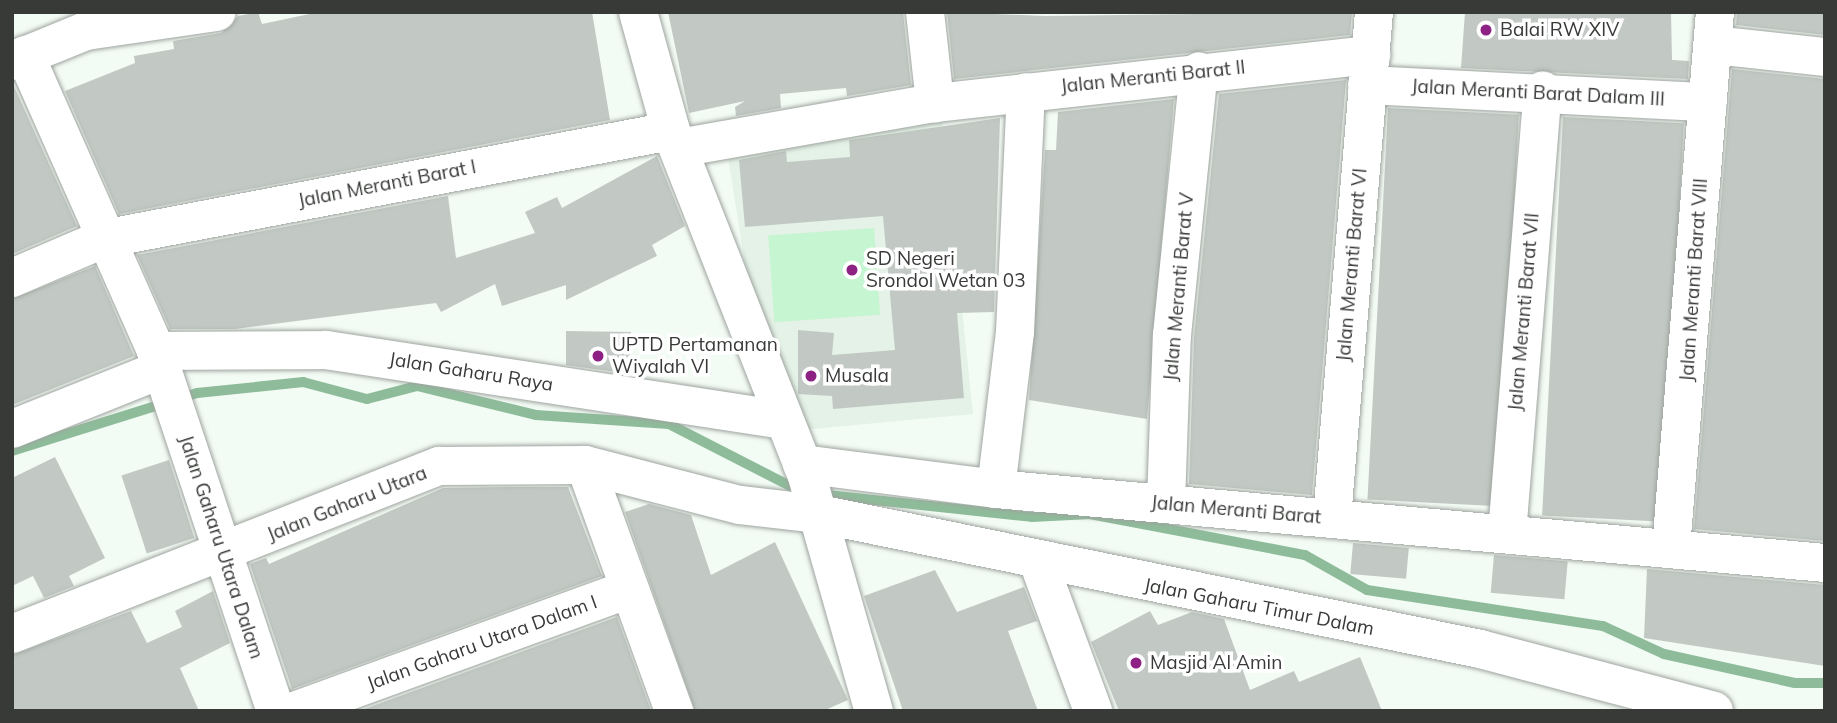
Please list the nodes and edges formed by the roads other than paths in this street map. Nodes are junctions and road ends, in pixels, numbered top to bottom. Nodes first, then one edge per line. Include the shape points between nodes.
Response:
1 (217, 12) edge
2 (638, 12) edge
3 (925, 12) edge
4 (1374, 12) edge
5 (83, 22) edge
6 (1714, 29) edge
7 (1825, 57) edge
8 (19, 58) edge
9 (1369, 70) junction
10 (1199, 71) junction
11 (1543, 90) junction
12 (1026, 92) junction
13 (1708, 102) junction
14 (935, 103) junction
15 (675, 139) junction
16 (103, 239) junction
17 (12, 278) edge
18 (161, 368) junction
19 (783, 420) junction
20 (12, 429) edge
21 (585, 465) junction
22 (804, 468) junction
23 (996, 489) junction
24 (1166, 503) junction
25 (819, 512) junction
26 (1332, 518) junction
27 (1507, 534) junction
28 (1671, 548) junction
29 (224, 555) junction
30 (1825, 563) edge
31 (1039, 564) junction
32 (630, 589) junction
33 (12, 634) edge
34 (276, 711) edge
35 (294, 711) edge
36 (674, 711) edge
37 (874, 711) edge
38 (1093, 711) edge
39 (1714, 711) edge

1 - 5 street
2 - 15 street
3 - 14 street
4 - 9 street, Jalan Meranti Barat VI
5 - 8 street
6 - 7 street
6 - 13 street, Jalan Meranti Barat VIII
8 - 16 street
9 - 10 street, Jalan Meranti Barat II
9 - 11 street, Jalan Meranti Barat Dalam III
9 - 26 street, Jalan Meranti Barat VI
10 - 12 street, Jalan Meranti Barat II
10 - 24 street, Jalan Meranti Barat V via 1172,335
11 - 13 street, Jalan Meranti Barat Dalam III
11 - 27 street, Jalan Meranti Barat VII
12 - 14 street, Jalan Meranti Barat II
12 - 23 street via 1015,332
13 - 28 street, Jalan Meranti Barat VIII
14 - 15 street, Jalan Meranti Barat II
15 - 16 street, Jalan Meranti Barat I
15 - 19 street
16 - 17 street, Jalan Meranti Barat I
16 - 18 street
18 - 19 street, Jalan Gaharu Raya via 339,351
18 - 20 street
18 - 29 street, Jalan Gaharu Utara Dalam
19 - 22 street
21 - 25 street, Jalan Gaharu Utara via 740,505
21 - 29 street, Jalan Gaharu Utara via 439,466
21 - 32 street
22 - 23 street, Jalan Meranti Barat
22 - 25 street
23 - 24 street, Jalan Meranti Barat
24 - 26 street, Jalan Meranti Barat
25 - 31 street, Jalan Gaharu Timur Dalam
25 - 37 street
26 - 27 street, Jalan Meranti Barat
27 - 28 street, Jalan Meranti Barat
28 - 30 street, Jalan Meranti Barat
29 - 33 street, Jalan Gaharu Utara
29 - 34 street, Jalan Gaharu Utara Dalam
31 - 38 street
31 - 39 street, Jalan Gaharu Timur Dalam via 1480,649
32 - 35 street, Jalan Gaharu Utara Dalam I
32 - 36 street

